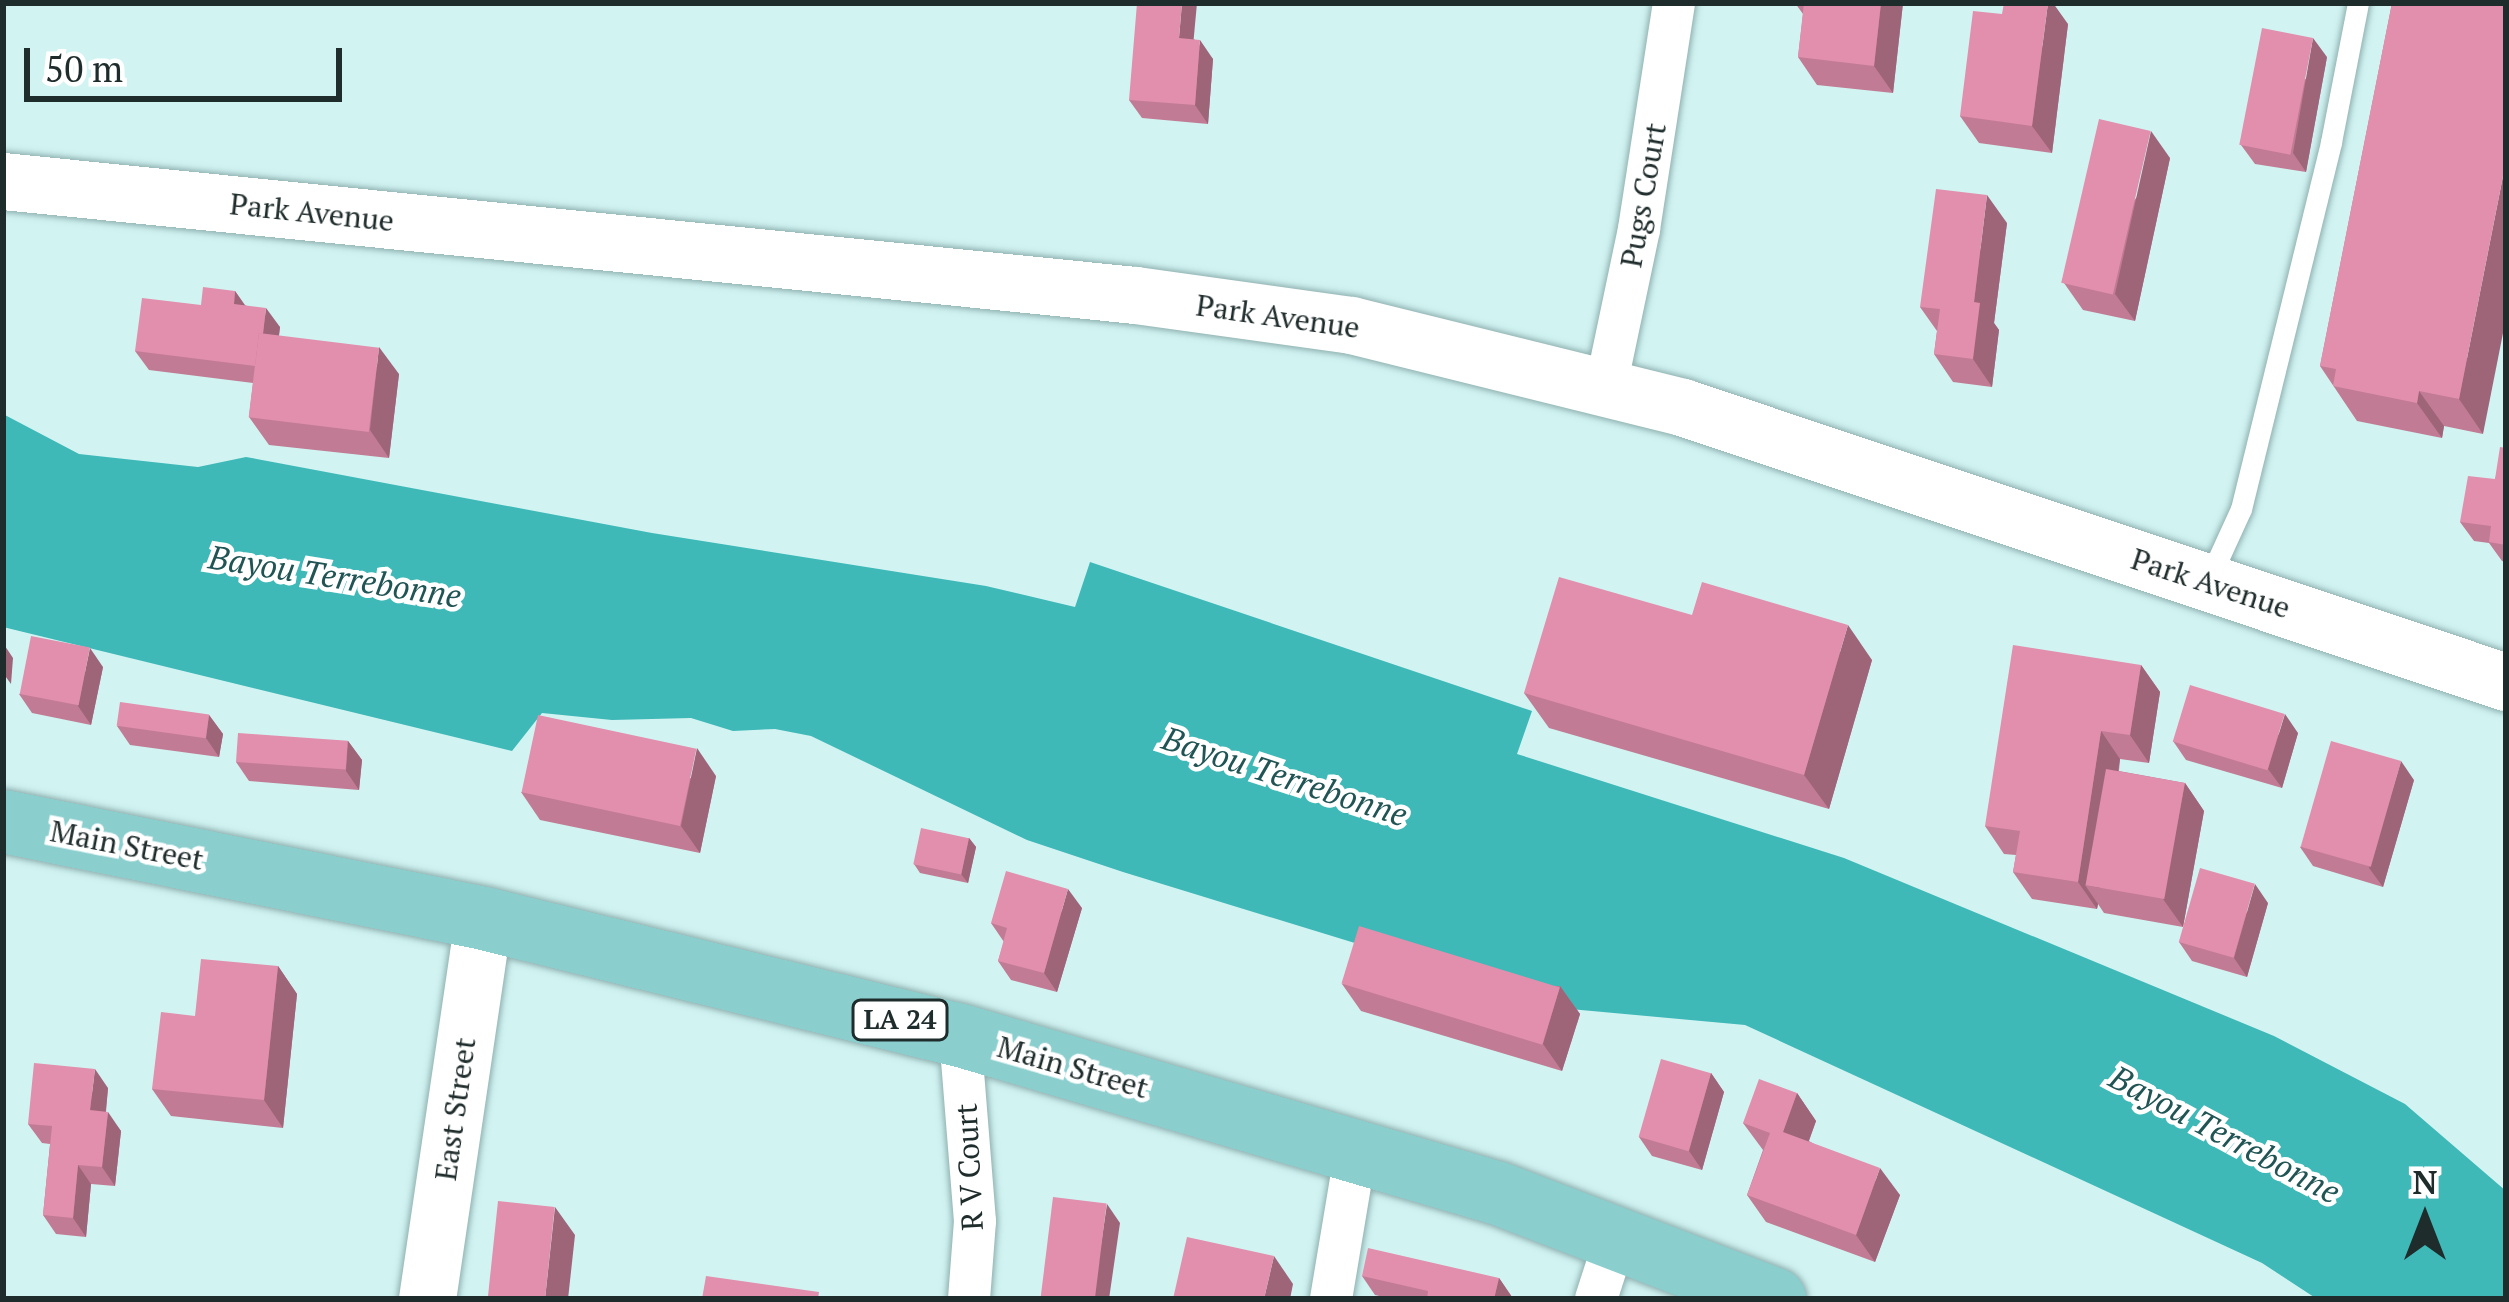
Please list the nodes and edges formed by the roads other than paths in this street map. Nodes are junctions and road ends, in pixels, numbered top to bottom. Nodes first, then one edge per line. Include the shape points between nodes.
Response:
1 (1674, 3) edge
2 (2357, 3) edge
3 (3, 181) edge
4 (1606, 386) junction
5 (2207, 582) junction
6 (2506, 682) edge
7 (3, 821) edge
8 (484, 918) junction
9 (960, 1035) junction
10 (1355, 1149) junction
11 (1616, 1237) junction
12 (428, 1299) edge
13 (969, 1299) edge
14 (1331, 1299) edge
15 (1596, 1299) edge
16 (1774, 1299) edge

1 - 4 street, Pugs Court
2 - 5 lane via 2241,509
3 - 4 main road, Park Avenue via 1135,295 1351,325
4 - 5 main road, Park Avenue
5 - 6 main road, Park Avenue
7 - 8 main road, Main Street / LA 24
8 - 9 main road, Main Street / LA 24
8 - 12 main road, East Street
9 - 10 main road, Main Street / LA 24
9 - 13 street, R V Court via 975,1221
10 - 11 main road, Main Street / LA 24
10 - 14 street
11 - 15 street
11 - 16 main road, Main Street / LA 24

